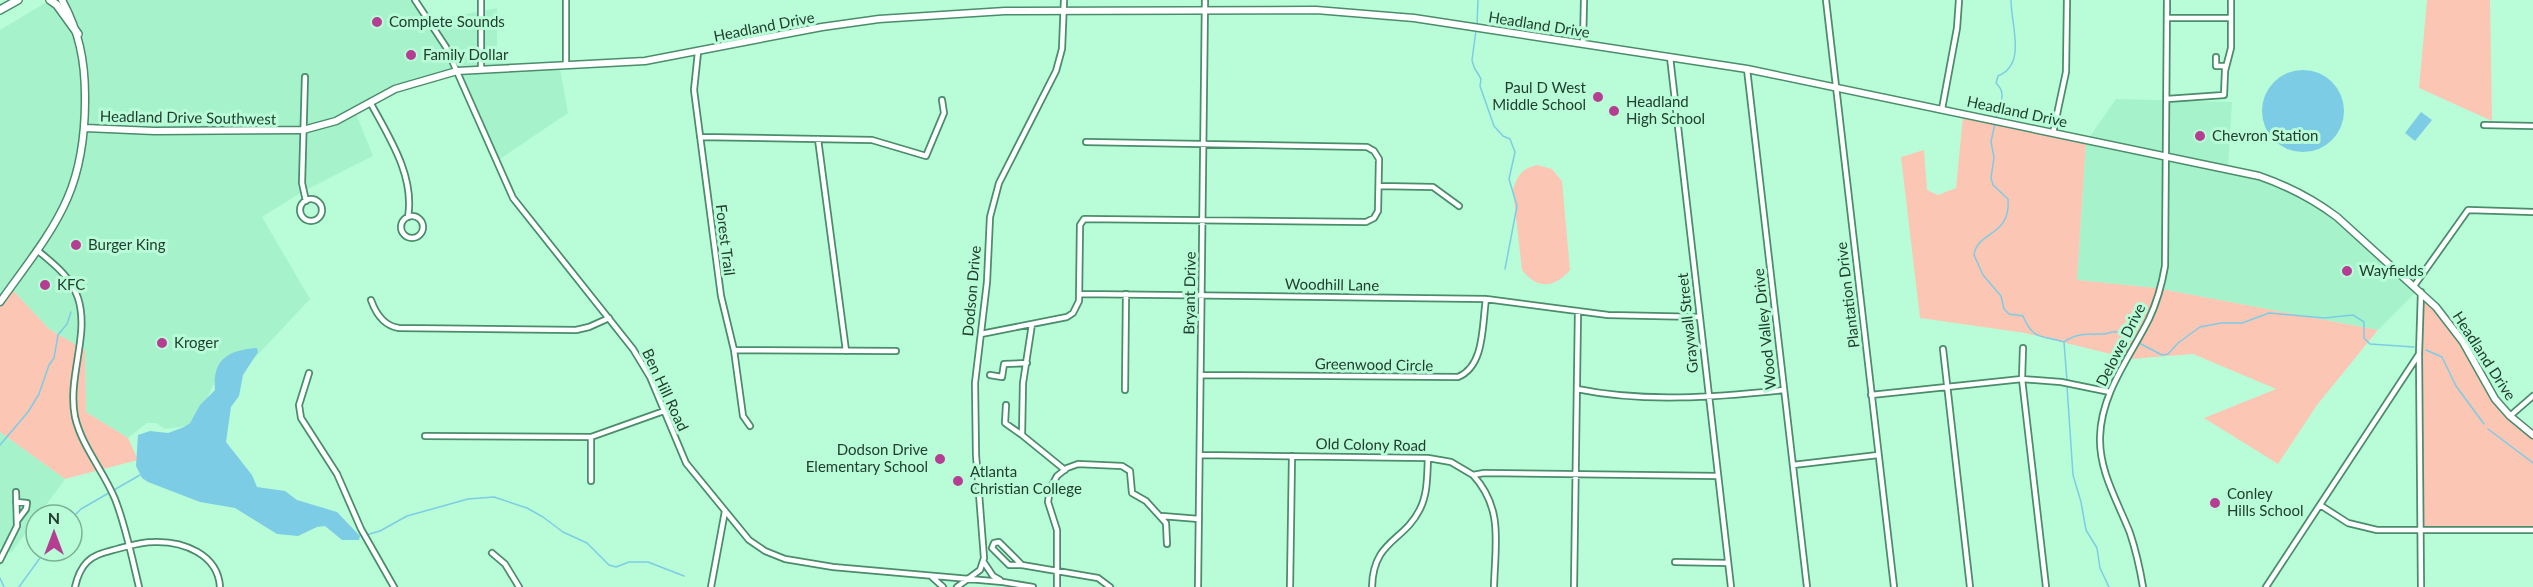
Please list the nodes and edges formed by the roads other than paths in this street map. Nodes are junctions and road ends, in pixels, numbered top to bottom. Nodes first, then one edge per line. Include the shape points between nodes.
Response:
1 (18, 0) edge
2 (51, 0) edge
3 (62, 0) edge
4 (415, 0) edge
5 (482, 0) edge
6 (566, 0) edge
7 (1064, 0) edge
8 (1205, 0) edge
9 (1584, 0) edge
10 (1826, 0) edge
11 (1959, 0) edge
12 (2067, 0) edge
13 (2167, 0) edge
14 (2231, 0) edge
15 (0, 10) edge
16 (1204, 10) junction
17 (1064, 11) junction
18 (2167, 18) junction
19 (2231, 18) junction
20 (78, 34) junction
21 (1583, 44) junction
22 (698, 52) junction
23 (1670, 57) junction
24 (2216, 57) dead end
25 (566, 65) junction
26 (481, 69) junction
27 (1748, 69) junction
28 (457, 71) junction
29 (2225, 71) junction
30 (305, 77) dead end
31 (1836, 86) junction
32 (2167, 99) junction
33 (942, 100) dead end
34 (370, 102) junction
35 (1942, 109) junction
36 (2484, 125) dead end
37 (2533, 126) edge
38 (85, 128) junction
39 (303, 130) junction
40 (291, 131) joint
41 (2054, 133) junction
42 (700, 137) junction
43 (818, 139) junction
44 (1086, 142) dead end
45 (1203, 144) junction
46 (2167, 156) junction
47 (1379, 186) junction
48 (306, 201) junction
49 (1459, 206) dead end
50 (2533, 212) edge
51 (408, 217) junction
52 (1203, 220) junction
53 (38, 250) junction
54 (2414, 286) junction
55 (2421, 292) junction
56 (1079, 294) junction
57 (1126, 294) junction
58 (1202, 295) junction
59 (1486, 299) junction
60 (371, 300) dead end
61 (0, 302) edge
62 (1578, 311) junction
63 (1700, 317) junction
64 (609, 318) junction
65 (1032, 324) junction
66 (981, 334) junction
67 (2023, 348) dead end
68 (1943, 349) dead end
69 (734, 350) junction
70 (846, 351) junction
71 (896, 351) dead end
72 (2419, 354) junction
73 (1027, 363) junction
74 (309, 373) dead end
75 (990, 375) dead end
76 (1201, 375) junction
77 (2022, 379) junction
78 (1947, 386) junction
79 (1577, 389) junction
80 (1125, 390) dead end
81 (1784, 390) junction
82 (2110, 392) junction
83 (1871, 395) junction
84 (2533, 396) edge
85 (1709, 397) junction
86 (1006, 405) dead end
87 (664, 411) junction
88 (2510, 416) junction
89 (750, 426) dead end
90 (1022, 435) junction
91 (2533, 435) edge
92 (425, 436) dead end
93 (591, 437) junction
94 (1200, 455) junction
95 (1878, 455) junction
96 (1292, 456) junction
97 (1428, 458) junction
98 (1793, 465) junction
99 (1065, 470) junction
100 (1576, 474) junction
101 (1473, 475) junction
102 (1718, 476) junction
103 (591, 481) dead end
104 (15, 492) dead end
105 (16, 502) junction
106 (2320, 505) junction
107 (725, 511) junction
108 (1162, 516) junction
109 (1199, 519) junction
110 (17, 521) junction
111 (2421, 530) junction
112 (2533, 530) edge
113 (1167, 544) dead end
114 (129, 546) junction
115 (492, 553) dead end
116 (0, 560) edge
117 (983, 561) junction
118 (1675, 562) dead end
119 (1728, 563) junction
120 (1022, 565) junction
121 (1058, 572) junction
122 (932, 577) junction
123 (966, 580) junction
124 (1003, 582) junction
125 (75, 587) edge
126 (139, 587) edge
127 (220, 587) edge
128 (394, 587) edge
129 (519, 587) edge
130 (711, 587) edge
131 (943, 587) edge
132 (957, 587) edge
133 (1033, 587) edge
134 (1057, 587) edge
135 (1110, 587) edge
136 (1198, 587) edge
137 (1290, 587) edge
138 (1372, 587) edge
139 (1494, 587) edge
140 (1574, 587) edge
141 (1731, 587) edge
142 (1807, 587) edge
143 (1894, 587) edge
144 (1970, 587) edge
145 (2046, 587) edge
146 (2143, 587) edge
147 (2266, 587) edge
148 (2421, 587) edge

1 - 15 highway
2 - 20 highway
3 - 20 main road
4 - 28 street, Ben Hill Road
5 - 26 street
6 - 25 street
7 - 17 street, Dodson Drive
8 - 16 street, Bryant Drive
9 - 21 street
10 - 31 street, Plantation Drive
11 - 35 street
12 - 41 street via 2066,72
13 - 18 street, Delowe Drive
14 - 19 street
16 - 17 main road, Headland Drive
16 - 21 main road, Headland Drive via 1371,13
16 - 45 street, Bryant Drive
17 - 22 main road, Headland Drive via 879,20 822,27
17 - 66 street, Dodson Drive via 1062,50 1056,71 992,201
18 - 19 street
18 - 32 street, Delowe Drive
19 - 29 street via 2230,57
20 - 38 main road via 84,62
21 - 23 main road, Headland Drive
22 - 25 main road, Headland Drive via 645,61
22 - 42 street, Forest Trail via 694,90
23 - 27 main road, Headland Drive
23 - 63 street, Graywall Street
24 - 29 street via 2216,66 2225,66
25 - 26 main road, Headland Drive
26 - 28 main road, Headland Drive
27 - 31 main road, Headland Drive
27 - 81 street, Wood Valley Drive
28 - 34 main road, Headland Drive via 395,89
28 - 64 street, Ben Hill Road via 513,198
29 - 32 street via 2224,95
30 - 39 street
31 - 35 main road, Headland Drive
31 - 83 street, Plantation Drive
32 - 46 street, Delowe Drive
33 - 43 street via 944,113 926,156 872,140
34 - 39 main road, Headland Drive via 336,121
34 - 51 street via 408,184
35 - 41 main road, Headland Drive
36 - 37 street
38 - 40 main road, Headland Drive Southwest
38 - 53 main road via 72,191
39 - 40 main road, Headland Drive
39 - 48 street via 302,183
41 - 46 main road, Headland Drive
42 - 43 street
42 - 69 street, Forest Trail via 721,296
43 - 70 street
44 - 45 street
45 - 47 street via 1367,147 1379,159
45 - 52 street, Bryant Drive
46 - 54 main road, Headland Drive via 2259,176 2302,193 2337,218
46 - 82 street, Delowe Drive via 2167,250 2162,283 2150,318
47 - 49 street via 1434,187
47 - 52 street via 1378,211 1366,222
48 - 48 street via 301,208 302,216 309,221 317,220 322,213 321,204
50 - 54 street via 2468,210
51 - 51 street via 402,223 402,231 408,237 416,237 422,231 422,223 416,217
52 - 56 street via 1084,219 1080,225
52 - 58 street, Bryant Drive
53 - 61 main road
53 - 114 street via 64,274 78,299 81,322 73,384 75,416 84,444 114,498
54 - 55 main road, Headland Drive
55 - 72 street
55 - 88 main road, Headland Drive via 2451,325 2484,383
56 - 57 street, Woodhill Lane
56 - 65 street via 1077,308 1067,317
57 - 58 street, Woodhill Lane
57 - 80 street
58 - 59 street, Woodhill Lane
58 - 76 street, Bryant Drive
59 - 62 street, Woodhill Lane
59 - 76 street, Greenwood Circle via 1476,360 1469,371 1458,377
60 - 64 street via 387,325 399,328 576,330
62 - 63 street, Woodhill Lane
62 - 79 street
63 - 85 street, Graywall Street
64 - 87 street, Ben Hill Road via 642,362
65 - 66 street
65 - 73 street
66 - 117 street, Dodson Drive via 974,428
67 - 77 street
68 - 78 street
69 - 70 street
69 - 89 street, Forest Trail via 743,416
70 - 71 street
72 - 106 street
72 - 111 street
73 - 75 street via 1004,364 1002,377
73 - 90 street
74 - 128 street via 299,405 301,418 336,474
76 - 94 street, Bryant Drive
77 - 78 street
77 - 82 street
77 - 145 street
78 - 83 street
78 - 144 street
79 - 85 street via 1611,395
79 - 100 street
81 - 85 street
81 - 98 street, Wood Valley Drive
82 - 146 street, Delowe Drive via 2101,423 2101,453 2134,546
83 - 95 street, Plantation Drive
84 - 88 street
85 - 102 street, Graywall Street
86 - 90 street via 1005,423
87 - 93 street
87 - 107 street, Ben Hill Road via 686,463
88 - 91 main road, Headland Drive
90 - 99 street
92 - 93 street
93 - 103 street
94 - 96 street, Old Colony Road
94 - 109 street, Bryant Drive
95 - 98 street
95 - 143 street, Plantation Drive
96 - 97 street, Old Colony Road
96 - 137 street
97 - 101 street, Old Colony Road via 1451,462
97 - 138 street via 1421,508 1379,555
98 - 142 street, Wood Valley Drive
99 - 108 street via 1078,464 1122,466 1130,471 1132,493
99 - 121 street via 1050,489 1048,502 1057,530
100 - 101 street
100 - 102 street
100 - 140 street
101 - 139 street via 1493,507
102 - 119 street, Graywall Street
104 - 105 street
105 - 110 street
105 - 110 street via 27,503
106 - 111 street via 2360,527
106 - 147 street
107 - 122 street, Ben Hill Road via 756,546 785,559
107 - 130 street
108 - 109 street
108 - 113 street
109 - 136 street, Bryant Drive
110 - 116 street
111 - 112 street
111 - 148 street
114 - 125 street via 86,562
114 - 126 street
114 - 127 street via 164,542 197,552 213,564
115 - 129 street via 505,564
117 - 123 street via 980,570
117 - 124 street via 993,576
118 - 119 street
119 - 141 street, Graywall Street
120 - 120 street via 999,542 994,543 992,548 1009,565
120 - 121 street
121 - 134 street
121 - 135 street via 1098,578
122 - 123 street, Ben Hill Road
122 - 131 street
123 - 124 street, Ben Hill Road
123 - 132 street
124 - 133 street, Ben Hill Road

